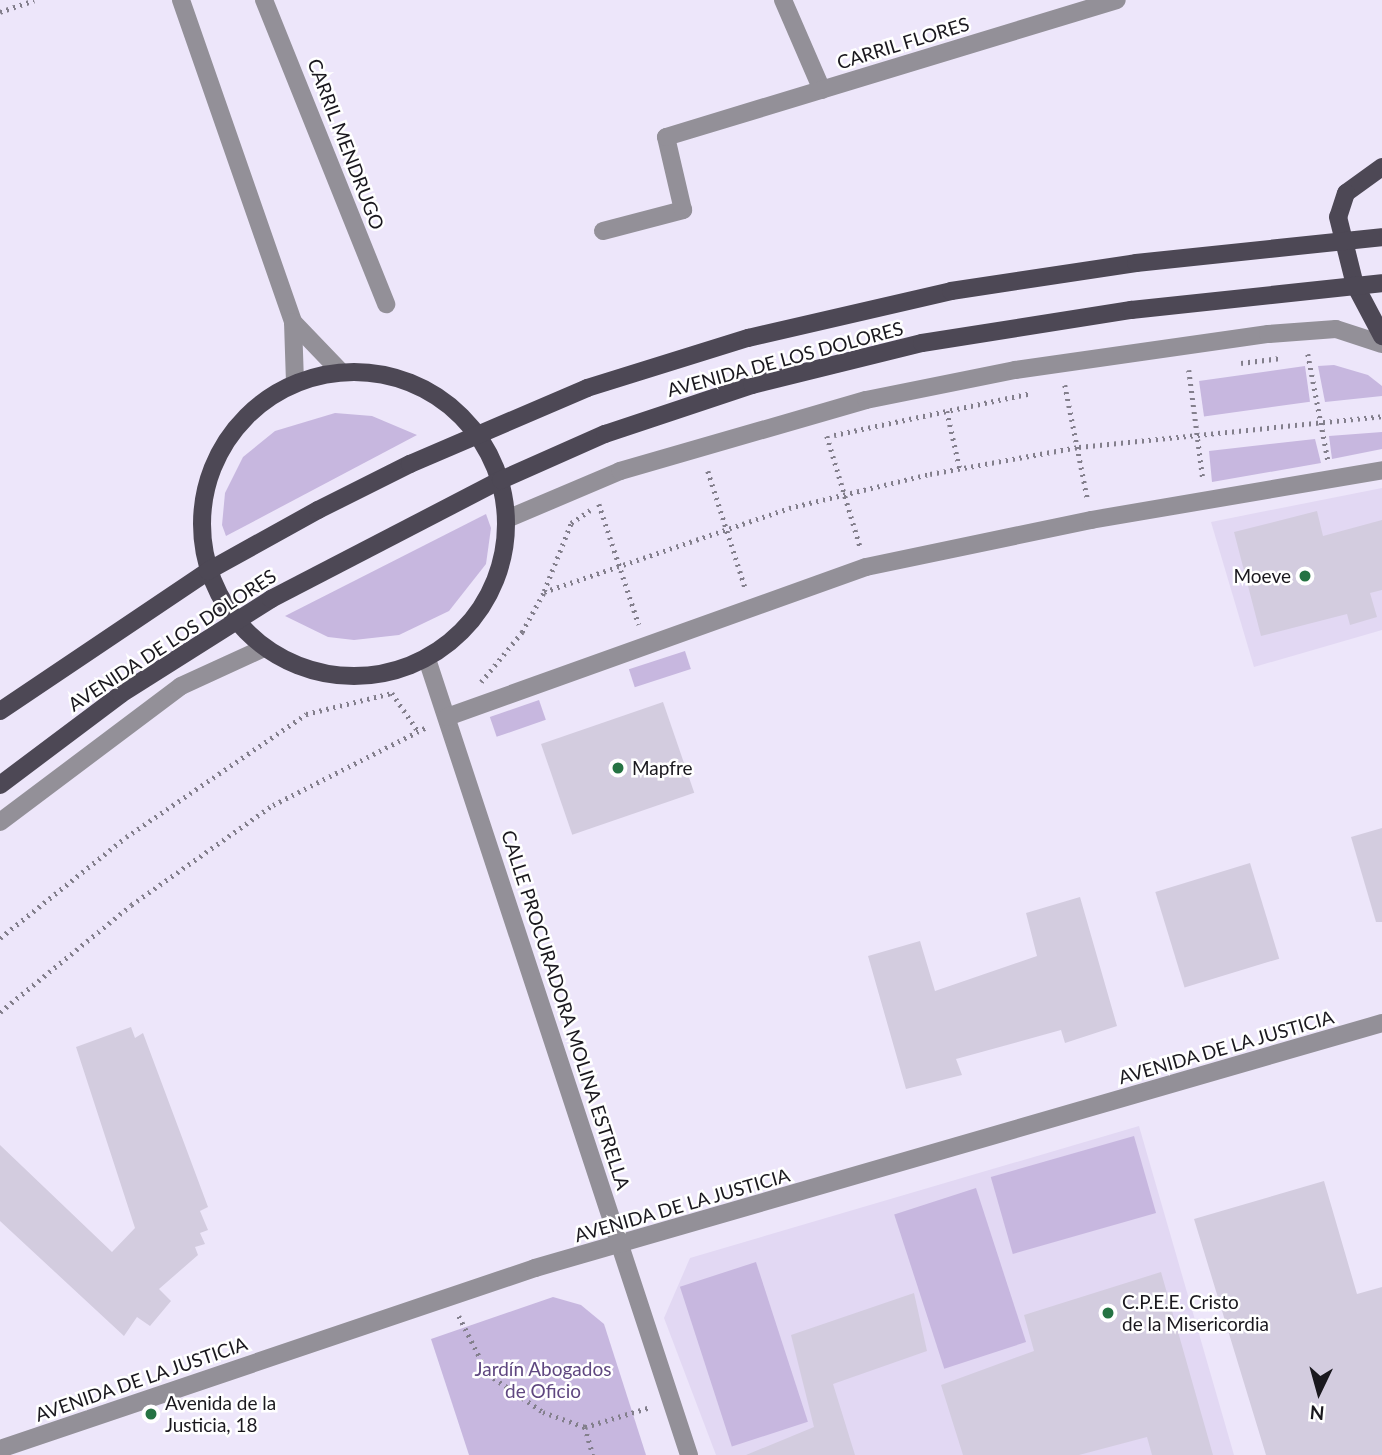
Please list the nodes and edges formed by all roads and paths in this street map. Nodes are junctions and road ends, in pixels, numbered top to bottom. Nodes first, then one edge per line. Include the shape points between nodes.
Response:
1 (34, 0) edge
2 (181, 0) edge
3 (264, 0) edge
4 (783, 0) edge
5 (1117, 0) edge
6 (0, 12) edge
7 (822, 90) junction
8 (1382, 167) edge
9 (603, 231) dead end
10 (1382, 237) edge
11 (1341, 241) junction
12 (1382, 283) edge
13 (1355, 285) junction
14 (386, 304) dead end
15 (293, 322) junction
16 (1382, 336) edge
17 (1382, 344) edge
18 (1308, 354) junction
19 (1319, 354) dead end
20 (1296, 356) dead end
21 (1283, 357) dead end
22 (1237, 363) dead end
23 (1201, 368) dead end
24 (1189, 370) junction
25 (341, 372) junction
26 (1175, 372) dead end
27 (295, 383) junction
28 (1079, 383) dead end
29 (1065, 385) junction
30 (1052, 388) dead end
31 (1039, 391) dead end
32 (947, 411) junction
33 (1382, 416) edge
34 (1321, 423) junction
35 (478, 434) junction
36 (827, 436) junction
37 (1200, 436) junction
38 (814, 440) dead end
39 (1080, 447) junction
40 (721, 467) dead end
41 (960, 468) junction
42 (1382, 470) edge
43 (708, 471) junction
44 (695, 474) dead end
45 (1332, 479) junction
46 (501, 481) junction
47 (844, 495) junction
48 (609, 500) dead end
49 (1205, 501) junction
50 (598, 503) junction
51 (507, 519) junction
52 (1091, 520) junction
53 (726, 528) junction
54 (619, 564) junction
55 (866, 567) junction
56 (208, 571) junction
57 (544, 592) junction
58 (751, 606) junction
59 (234, 620) junction
60 (645, 643) junction
61 (264, 648) junction
62 (427, 659) junction
63 (481, 702) junction
64 (0, 712) edge
65 (447, 717) junction
66 (418, 731) junction
67 (0, 785) edge
68 (0, 822) edge
69 (0, 938) edge
70 (0, 1012) edge
71 (1382, 1023) edge
72 (620, 1244) junction
73 (453, 1296) junction
74 (671, 1401) junction
75 (585, 1427) junction
76 (0, 1449) edge
77 (593, 1455) edge
78 (689, 1455) edge

1 - 6 path
2 - 15 street
3 - 14 street, CARRIL MENDRUGO
4 - 7 street, CARRIL FLORES
5 - 7 street, CARRIL FLORES
7 - 9 street, CARRIL FLORES via 666,136 683,211
8 - 11 main road via 1357,181 1340,203
10 - 11 main road, AVENIDA DE LOS DOLORES
11 - 13 main road
11 - 35 main road, AVENIDA DE LOS DOLORES via 1042,275 857,311 748,338 587,388
12 - 13 main road, AVENIDA DE LOS DOLORES
13 - 16 main road
13 - 46 main road, AVENIDA DE LOS DOLORES via 1131,310 909,346 688,405 606,434
15 - 25 street
15 - 27 street
17 - 51 street via 1336,329 1268,334 1028,368 866,400 620,471
18 - 19 path
18 - 20 path
18 - 34 path
21 - 22 path
23 - 24 path
24 - 26 path
24 - 37 path
25 - 27 main road
25 - 35 main road via 387,375 430,392 458,411
27 - 56 main road via 258,404 229,435 209,473 201,514
28 - 29 path
29 - 30 path
29 - 39 path
31 - 32 path
32 - 36 path
32 - 41 path
33 - 34 path
34 - 37 path
34 - 45 path
35 - 46 main road
35 - 56 main road, AVENIDA DE LOS DOLORES via 318,509
36 - 38 path
36 - 47 path
37 - 39 path
37 - 49 path
39 - 41 path
39 - 52 path
40 - 43 path
41 - 47 path
42 - 45 street
43 - 44 path
43 - 53 path
45 - 49 street
46 - 51 main road
46 - 59 main road, AVENIDA DE LOS DOLORES
47 - 53 path
47 - 55 path
48 - 50 path
49 - 52 street
50 - 54 path
50 - 57 path via 571,523
51 - 62 main road via 505,553 495,585 478,615
52 - 55 street
53 - 54 path
53 - 58 path
54 - 57 path
54 - 60 path
55 - 58 street
56 - 59 main road
56 - 64 main road, AVENIDA DE LOS DOLORES
57 - 63 path via 522,632 481,678
58 - 60 street
59 - 61 main road
59 - 67 main road, AVENIDA DE LOS DOLORES via 121,694
60 - 63 street
61 - 62 main road via 302,668 344,677 387,674
61 - 68 street via 181,686
62 - 65 street, CALLE PROCURADORA MOLINA ESTRELLA
63 - 65 street
65 - 66 path
65 - 72 street, CALLE PROCURADORA MOLINA ESTRELLA
66 - 69 path via 392,693 306,714 126,837
66 - 70 path via 273,804 131,905
71 - 72 street, AVENIDA DE LA JUSTICIA
72 - 73 street, AVENIDA DE LA JUSTICIA
72 - 74 street, CALLE PROCURADORA MOLINA ESTRELLA
73 - 75 path via 462,1328 488,1374 543,1412
73 - 76 street, AVENIDA DE LA JUSTICIA
74 - 75 path
74 - 78 street, CALLE PROCURADORA MOLINA ESTRELLA
75 - 77 path

